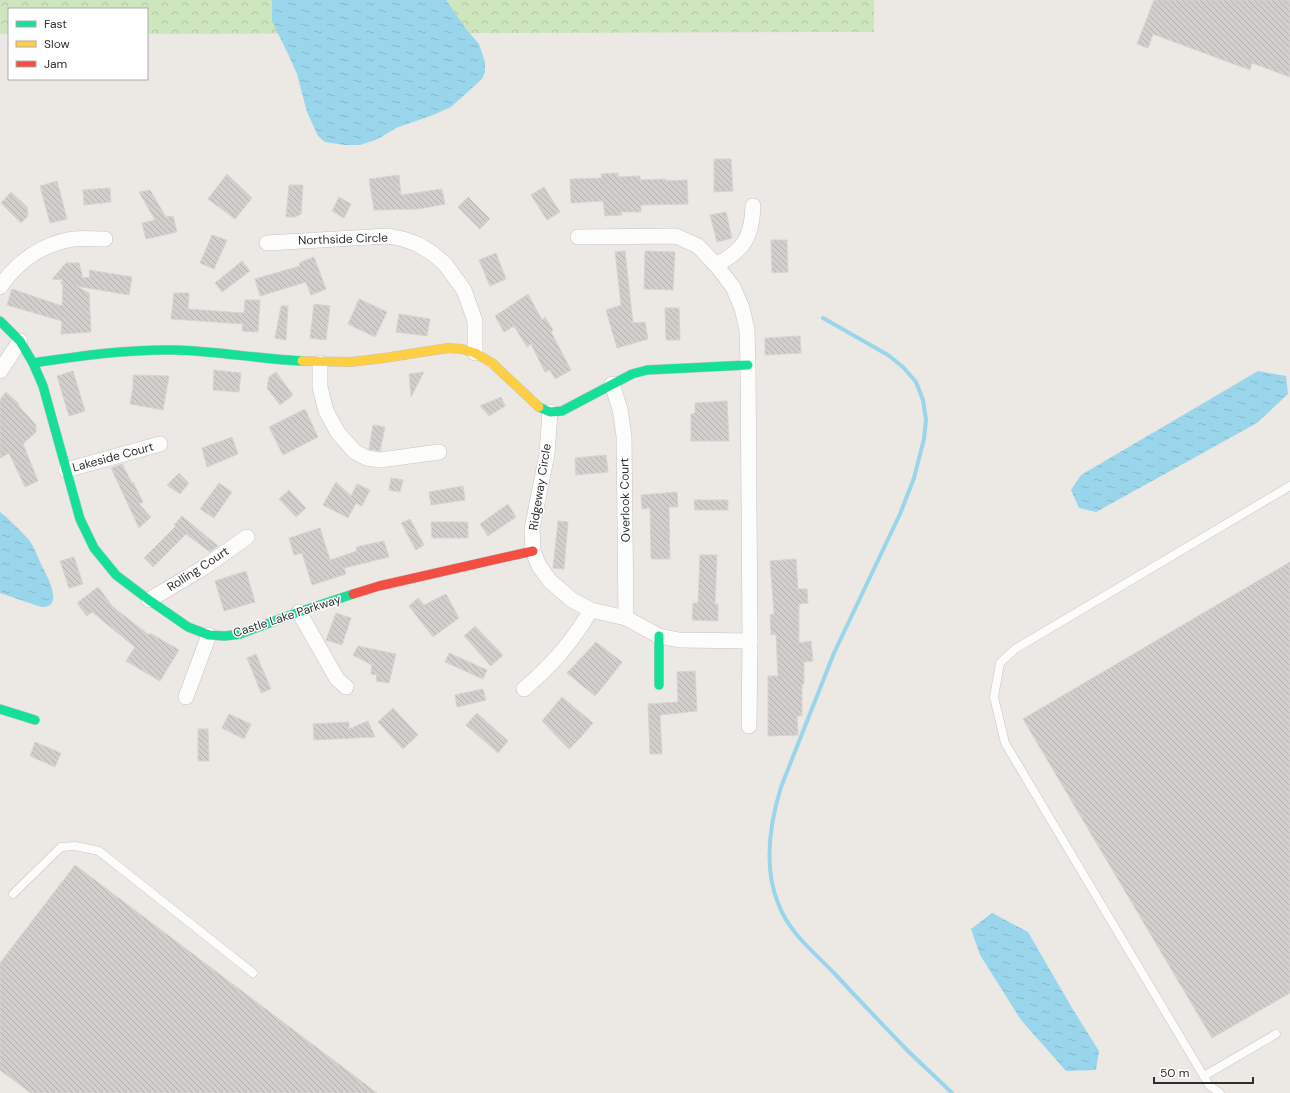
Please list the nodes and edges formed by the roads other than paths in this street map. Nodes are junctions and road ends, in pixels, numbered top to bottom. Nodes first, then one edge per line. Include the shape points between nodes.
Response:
1 (753, 206) dead end
2 (578, 237) dead end
3 (104, 239) dead end
4 (267, 243) dead end
5 (716, 265) junction
6 (0, 287) edge
7 (0, 320) edge
8 (20, 341) junction
9 (475, 353) junction
10 (320, 362) junction
11 (33, 363) junction
12 (748, 365) junction
13 (0, 371) edge
14 (612, 384) junction
15 (550, 412) junction
16 (160, 444) dead end
17 (440, 452) dead end
18 (66, 470) junction
19 (1290, 486) edge
20 (246, 537) dead end
21 (533, 551) junction
22 (149, 600) junction
23 (591, 610) junction
24 (299, 612) junction
25 (626, 618) junction
26 (209, 635) junction
27 (659, 636) junction
28 (750, 641) junction
29 (659, 685) dead end
30 (346, 687) dead end
31 (524, 689) dead end
32 (186, 697) dead end
33 (0, 709) edge
34 (35, 720) dead end
35 (749, 726) dead end
36 (13, 894) dead end
37 (253, 973) dead end
38 (1276, 1034) dead end
39 (1204, 1076) junction
40 (1220, 1093) edge

1 - 5 street via 752,223 745,241 732,257
2 - 5 street via 676,236 698,246
3 - 6 street via 75,239 38,251 22,261
4 - 9 street, Northside Circle via 388,236 417,244 445,264 464,290 475,321
5 - 12 street via 733,287 742,308 747,330
7 - 8 street, Castle Lake Parkway
8 - 11 street, Castle Lake Parkway
8 - 13 street
9 - 10 street via 448,348 356,361
9 - 15 street via 492,363 539,407
10 - 11 street via 157,350 100,353
10 - 17 street via 320,387 326,411 338,433 355,452 367,458 380,460
11 - 18 street, Castle Lake Parkway via 43,386
12 - 14 street via 647,370
12 - 28 street
14 - 15 street via 562,411
14 - 25 street, Overlook Court via 620,409 624,436
15 - 21 street, Ridgeway Circle via 547,454 532,529
16 - 18 street, Lakeside Court
18 - 22 street, Castle Lake Parkway via 80,519 94,548 116,575
19 - 39 lane via 1015,649 1000,663 994,697 1005,742
20 - 22 street, Rolling Court via 203,568
21 - 23 street, Ridgeway Circle via 539,566 550,581 572,600
21 - 24 street, Castle Lake Parkway via 380,586
22 - 26 street, Castle Lake Parkway via 188,627
23 - 25 street, Ridgeway Circle
23 - 31 street via 560,655
24 - 26 street, Castle Lake Parkway via 240,634
24 - 30 street via 337,679
25 - 27 street, Ridgeway Circle
26 - 32 street
27 - 28 street, Ridgeway Circle via 679,640
27 - 29 street
28 - 35 street
33 - 34 street
36 - 37 lane via 61,847 75,846 99,851
38 - 39 lane
39 - 40 lane via 1209,1085

